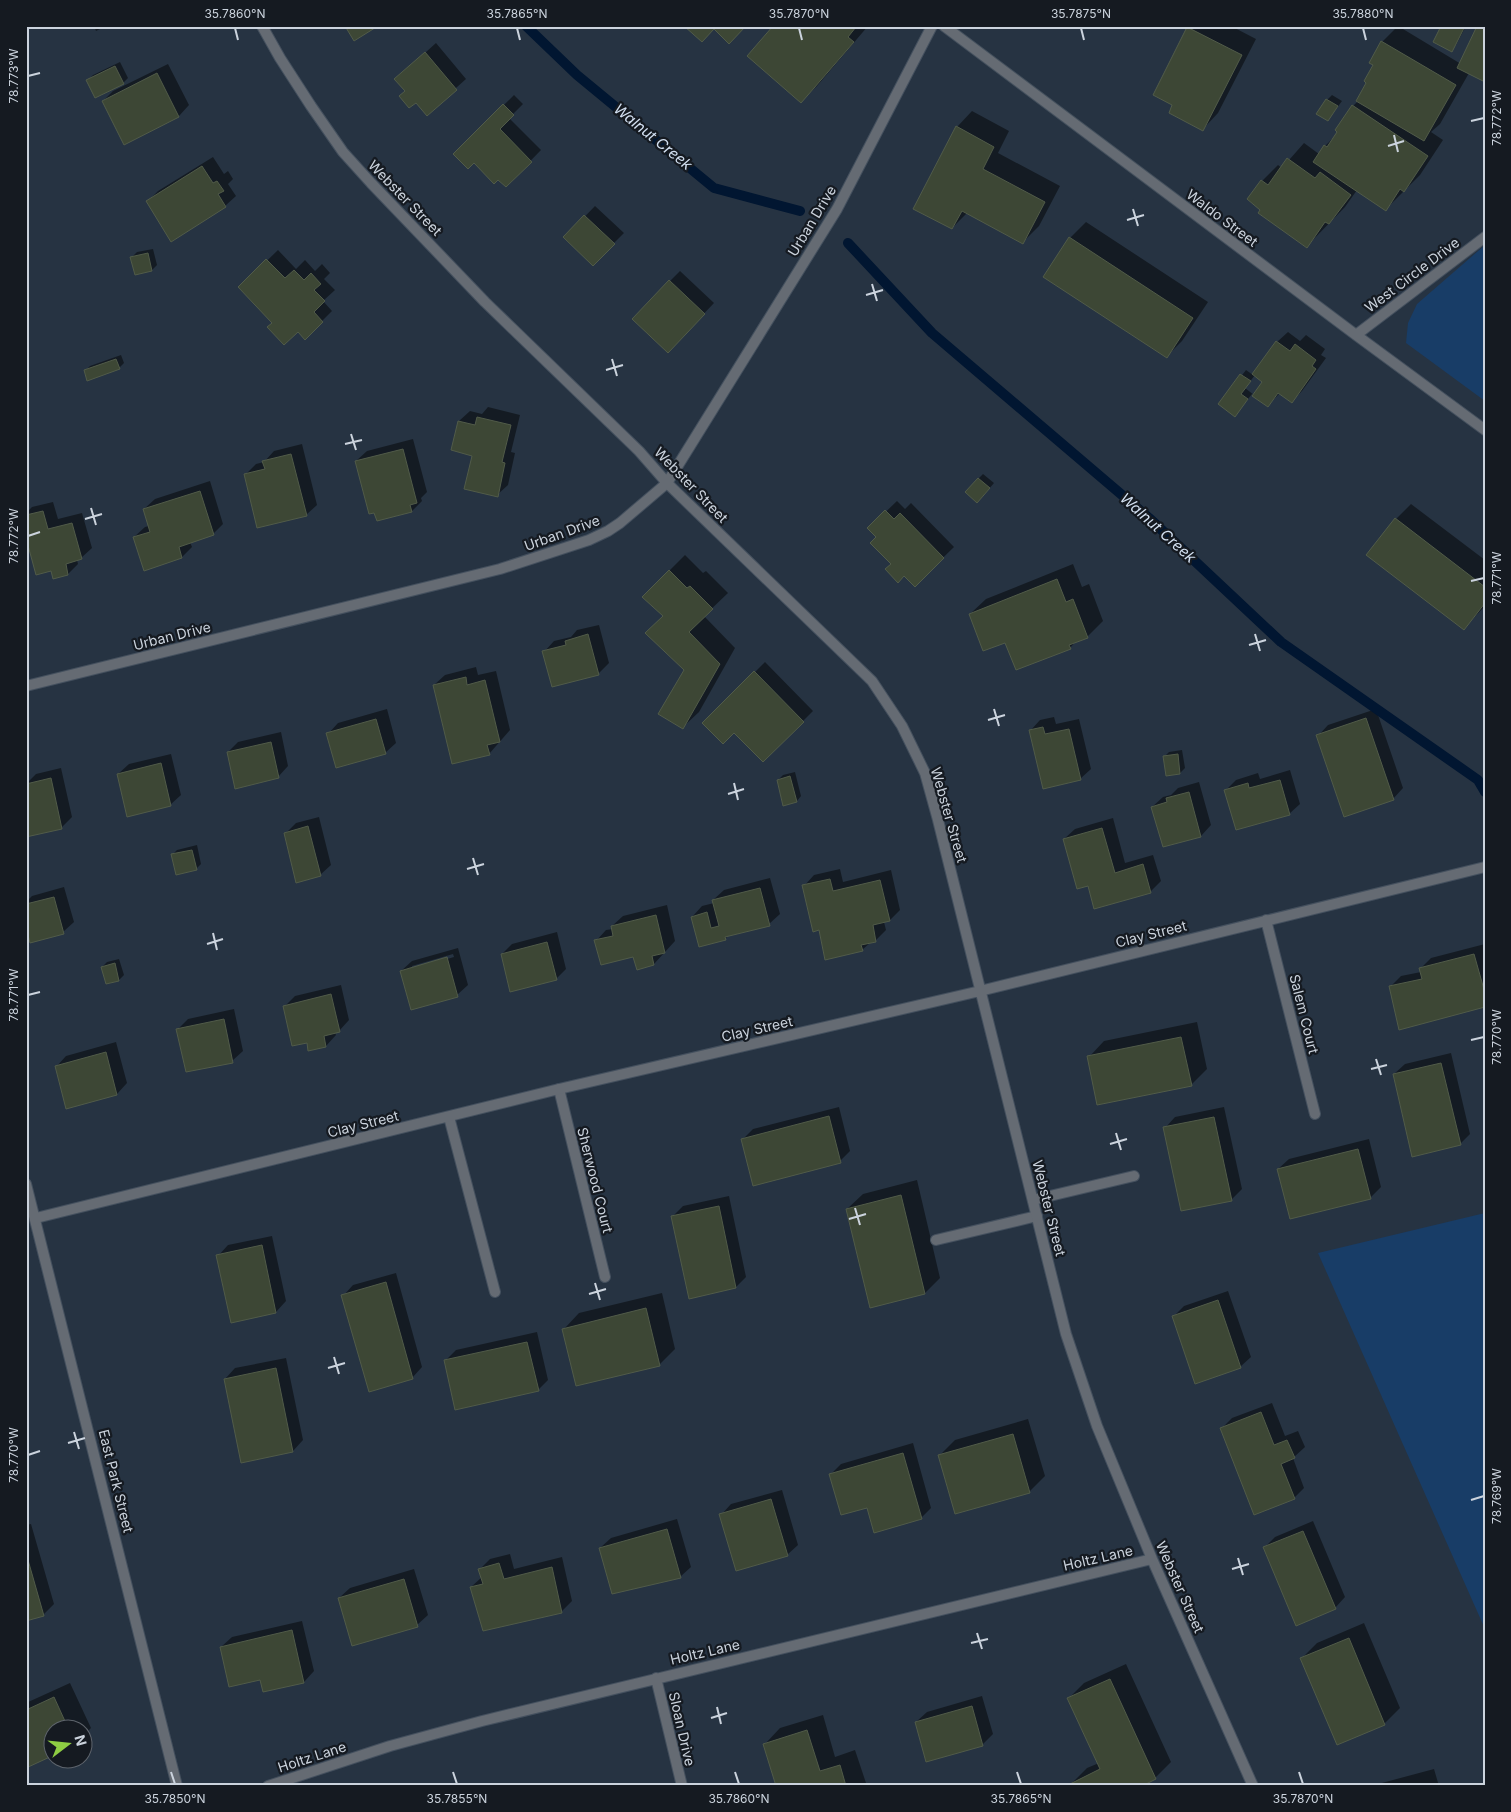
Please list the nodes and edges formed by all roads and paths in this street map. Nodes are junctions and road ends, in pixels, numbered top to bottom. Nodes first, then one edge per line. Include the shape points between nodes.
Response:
1 (262, 26) edge
2 (932, 26) edge
3 (944, 26) edge
4 (1485, 238) edge
5 (1356, 335) junction
6 (1485, 430) edge
7 (667, 483) junction
8 (26, 686) edge
9 (1485, 867) edge
10 (1266, 920) junction
11 (980, 991) junction
12 (559, 1089) junction
13 (1315, 1114) dead end
14 (449, 1117) junction
15 (1134, 1176) dead end
16 (26, 1184) edge
17 (1033, 1200) junction
18 (1037, 1216) junction
19 (36, 1218) junction
20 (936, 1240) dead end
21 (605, 1277) dead end
22 (495, 1292) dead end
23 (1152, 1559) junction
24 (656, 1678) junction
25 (177, 1786) edge
26 (268, 1786) edge
27 (682, 1786) edge
28 (1253, 1786) edge

1 - 7 street, Webster Street via 343,152 485,302 640,451
2 - 7 street, Urban Drive via 837,209
3 - 5 street, Waldo Street
4 - 5 street, West Circle Drive
5 - 6 street, Waldo Street
7 - 8 street, Urban Drive via 608,531 563,549 492,571
7 - 11 street, Webster Street via 872,681 902,726 925,773
9 - 10 street, Clay Street
10 - 11 street, Clay Street
10 - 13 street, Salem Court
11 - 12 street, Clay Street
11 - 17 street, Webster Street
12 - 14 street, Clay Street
12 - 21 street, Sherwood Court
14 - 19 street, Clay Street
14 - 22 street
15 - 17 street
16 - 19 street, East Park Street
17 - 18 street, Webster Street
18 - 20 street
18 - 23 street, Webster Street via 1072,1352 1097,1426
19 - 25 street, East Park Street
23 - 24 street, Holtz Lane
23 - 28 street, Webster Street
24 - 26 street, Holtz Lane via 390,1746
24 - 27 street, Sloan Drive

